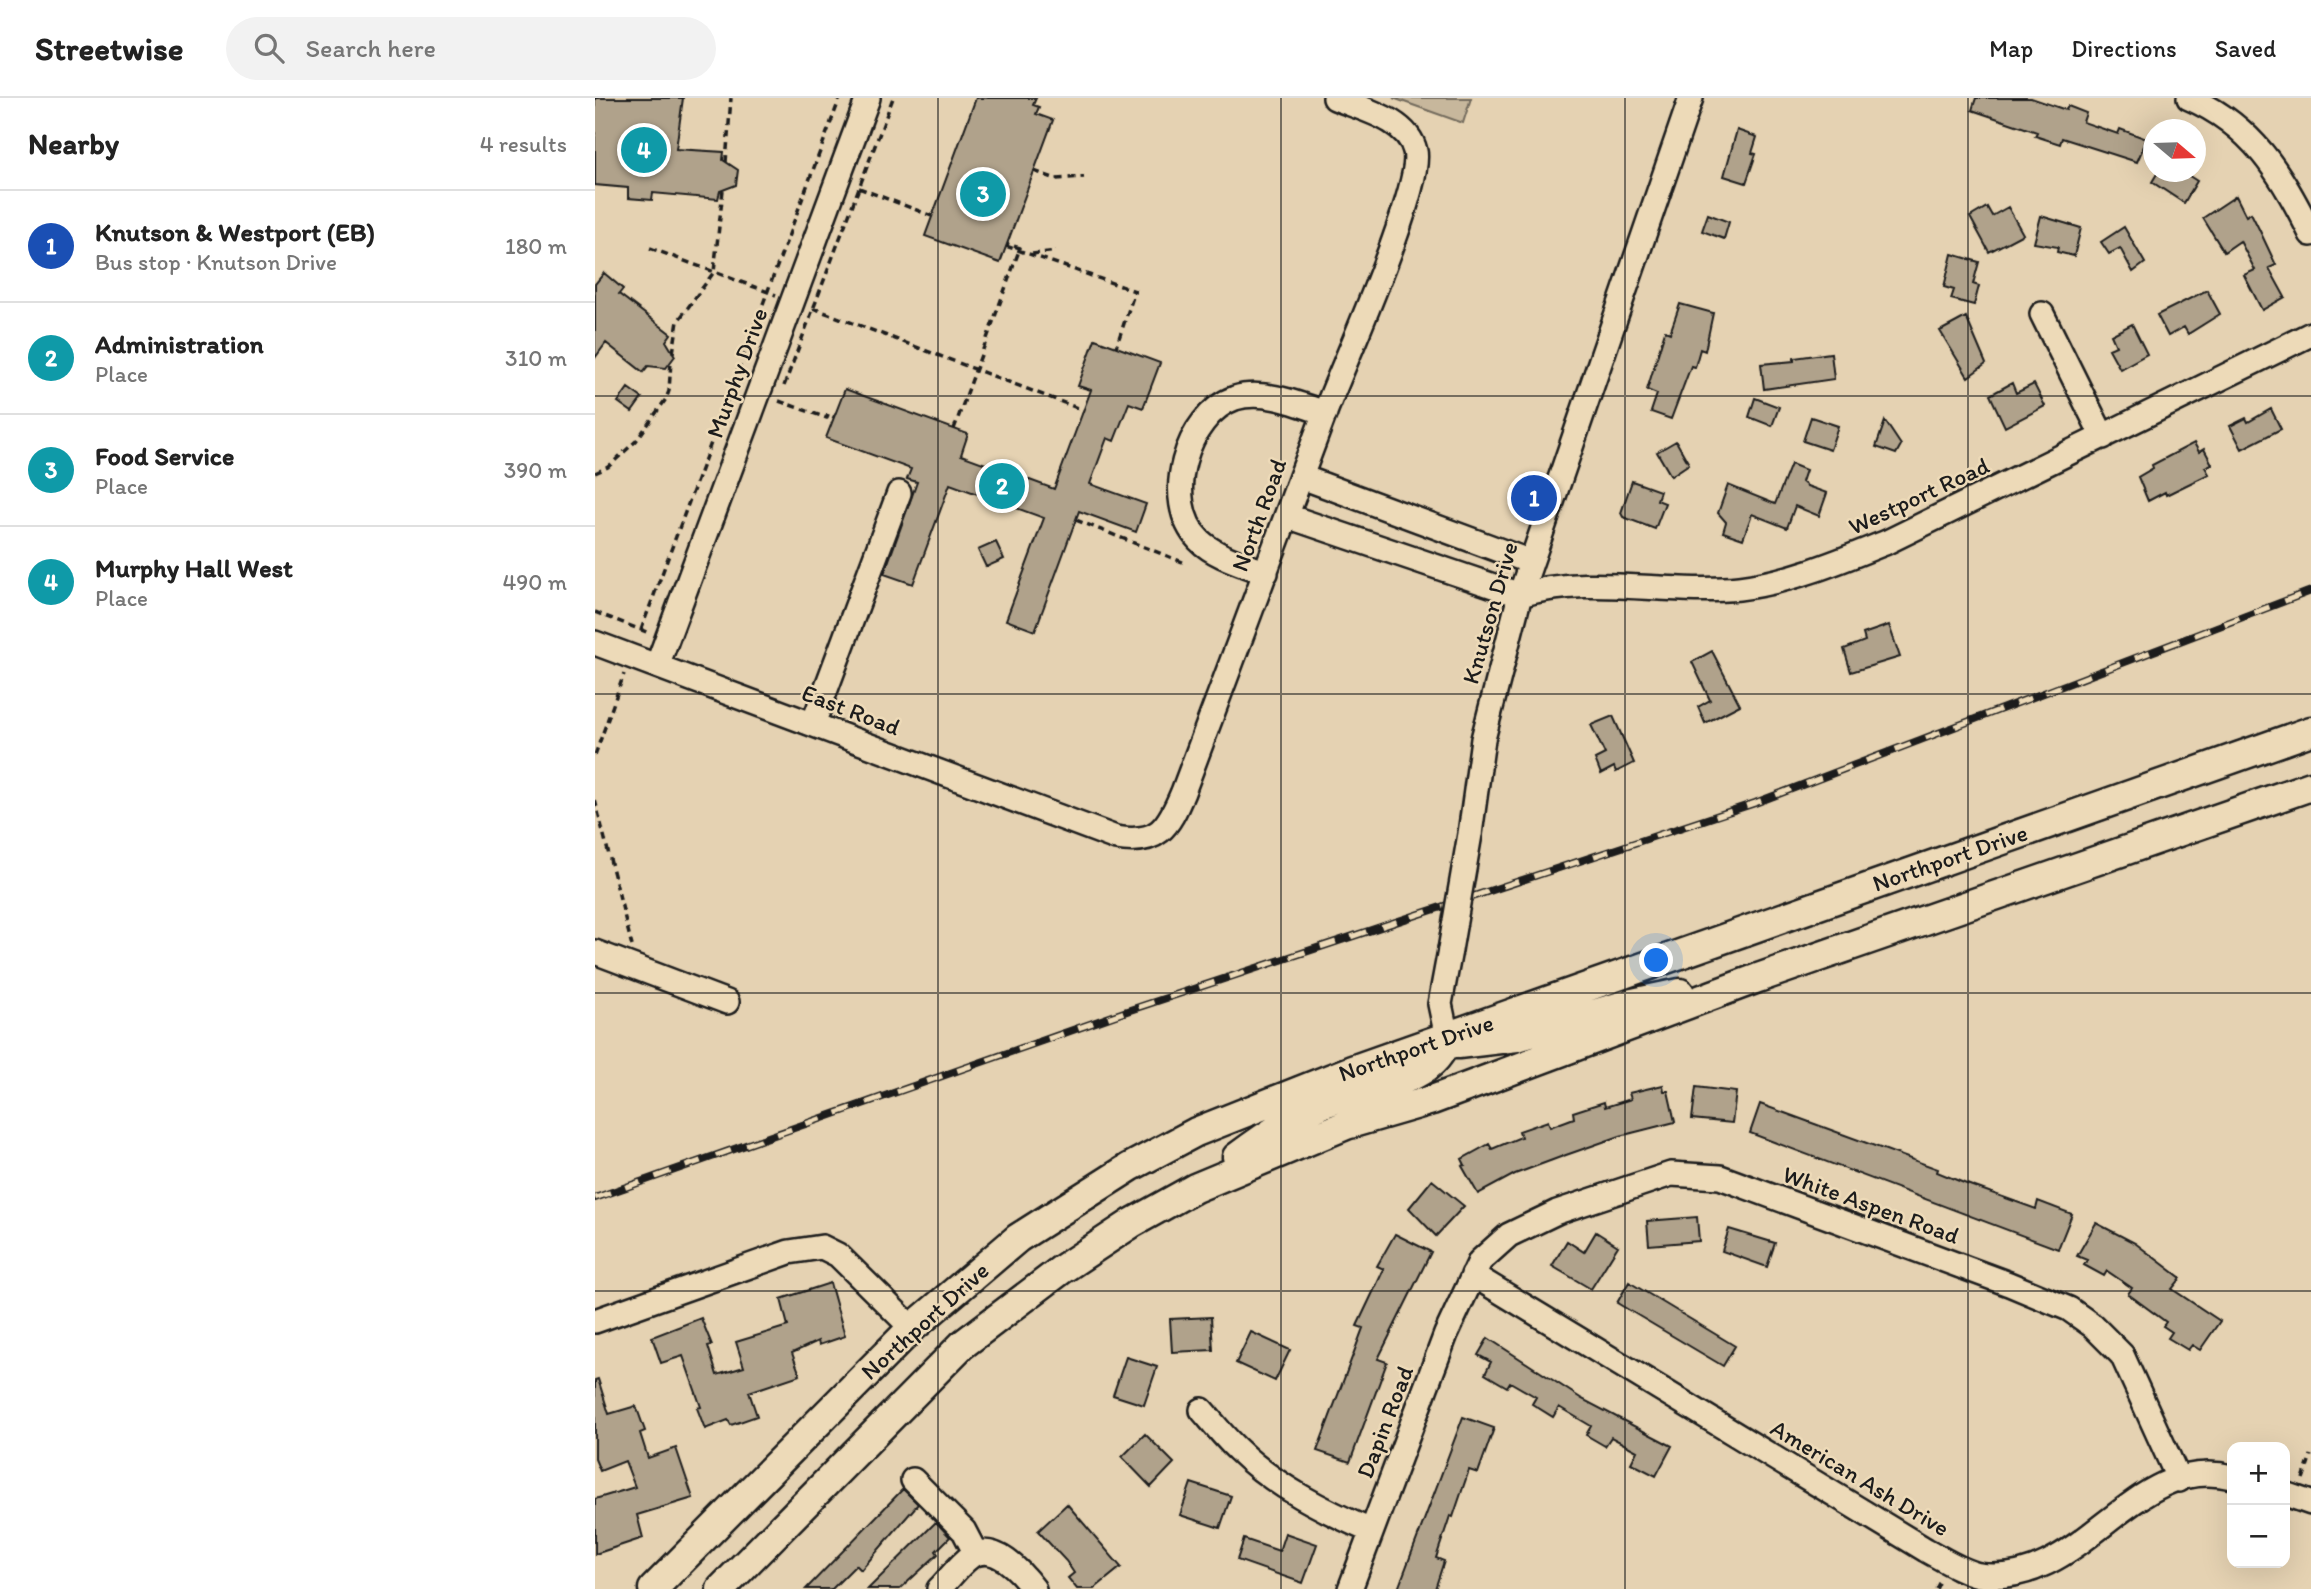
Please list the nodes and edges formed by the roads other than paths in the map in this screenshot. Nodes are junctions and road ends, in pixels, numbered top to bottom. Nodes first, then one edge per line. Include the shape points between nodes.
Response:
1 (868, 98) edge
2 (1335, 98) edge
3 (1691, 98) edge
4 (2202, 101) edge
5 (2311, 234) edge
6 (2042, 314) dead end
7 (2311, 334) edge
8 (1325, 413) junction
9 (2103, 437) junction
10 (1302, 477) junction
11 (899, 493) dead end
12 (1287, 516) junction
13 (1531, 562) junction
14 (1266, 573) junction
15 (1520, 595) junction
16 (595, 643) edge
17 (657, 666) junction
18 (813, 724) junction
19 (2311, 731) edge
20 (2311, 786) edge
21 (1087, 828) joint
22 (595, 952) edge
23 (1758, 978) junction
24 (727, 1002) dead end
25 (1447, 1037) junction
26 (1195, 1188) junction
27 (1473, 1275) junction
28 (595, 1321) edge
29 (912, 1328) junction
30 (1202, 1410) dead end
31 (2227, 1476) edge
32 (913, 1480) dead end
33 (2179, 1480) junction
34 (1371, 1531) junction
35 (980, 1554) junction
36 (653, 1589) edge
37 (721, 1589) edge
38 (939, 1589) edge
39 (1034, 1589) edge
40 (1350, 1589) edge

1 - 17 street, Murphy Drive via 803,305
2 - 8 street, North Road via 1395,124 1411,139 1417,159 1363,321
3 - 13 street, Knutson Drive
4 - 5 street via 2258,145
6 - 9 street
7 - 9 street, Westport Road
8 - 10 street, North Road
8 - 14 street via 1280,399 1235,398 1202,426 1182,466 1179,497 1198,538
9 - 15 street, Westport Road via 1887,542 1770,582 1737,588 1543,588
10 - 12 street, North Road
10 - 13 street
11 - 18 street
12 - 14 street, North Road
12 - 15 street
13 - 15 street, Knutson Drive
14 - 21 street, North Road via 1167,825 1143,840 1116,838
15 - 25 street, Knutson Drive, bridge via 1483,739 1440,1004
16 - 17 street, East Road
17 - 18 street, East Road
18 - 21 street, East Road
19 - 25 main road, Northport Drive
20 - 23 main road, Northport Drive
22 - 24 street
23 - 25 main road via 1628,1004 1517,1037 1461,1045
23 - 26 main road, Northport Drive via 1432,1100 1346,1125
25 - 26 main road via 1440,1056 1423,1069 1324,1103 1285,1123
25 - 29 main road, Northport Drive via 1283,1096 1196,1132 1130,1167 1018,1238
26 - 37 main road, Northport Drive via 1061,1270 962,1345
27 - 33 street, American Ash Drive via 1915,1543 1980,1576 2038,1574 2070,1556 2156,1489
27 - 33 street, White Aspen Road via 1499,1241 1557,1212 1671,1174 1720,1177 2069,1310 2099,1331 2122,1356
27 - 34 street, Dapin Road
28 - 29 street via 789,1252 822,1247 838,1255
29 - 36 main road, Northport Drive
30 - 34 street via 1239,1452 1290,1489
31 - 33 street, American Ash Drive via 2201,1473
32 - 35 street via 964,1531
34 - 40 street, Dapin Road
35 - 38 street
35 - 39 street via 1017,1567

